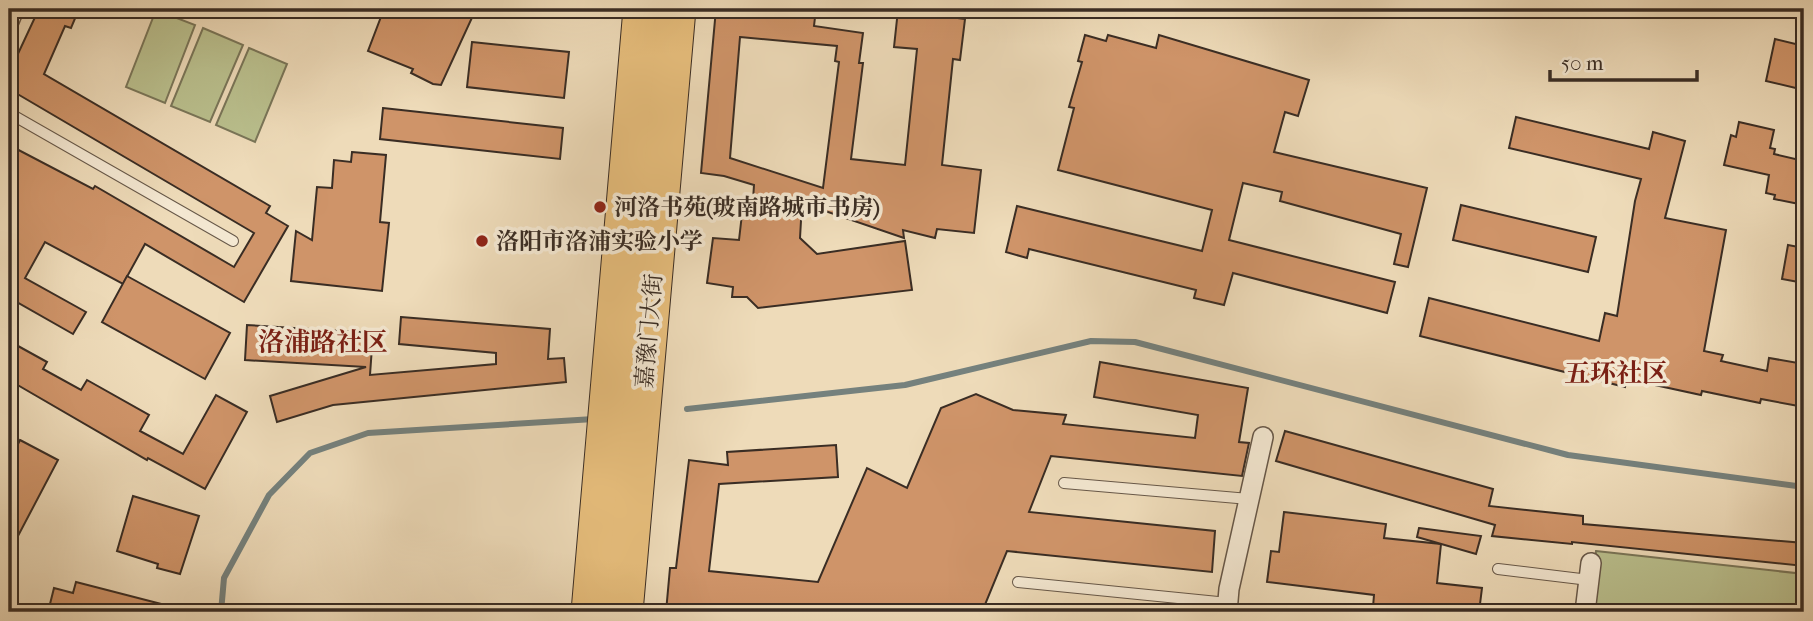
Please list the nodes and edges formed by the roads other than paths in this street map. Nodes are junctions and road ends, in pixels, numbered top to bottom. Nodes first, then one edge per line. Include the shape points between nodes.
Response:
1 (14, 9) edge
2 (642, 9) edge
3 (677, 9) edge
4 (9, 21) edge
5 (9, 113) edge
6 (233, 241) dead end
7 (1263, 437) dead end
8 (1064, 483) dead end
9 (1249, 499) junction
10 (1498, 569) dead end
11 (1590, 571) joint
12 (1018, 582) dead end
13 (1227, 607) edge
14 (590, 612) edge
15 (624, 612) edge
16 (1585, 612) edge

1 - 4 street
2 - 14 highway, 嘉豫门大街
3 - 15 highway, 嘉豫门大街
5 - 6 lane
7 - 9 street
8 - 9 lane
9 - 13 street
10 - 11 lane
11 - 16 street
12 - 13 lane

